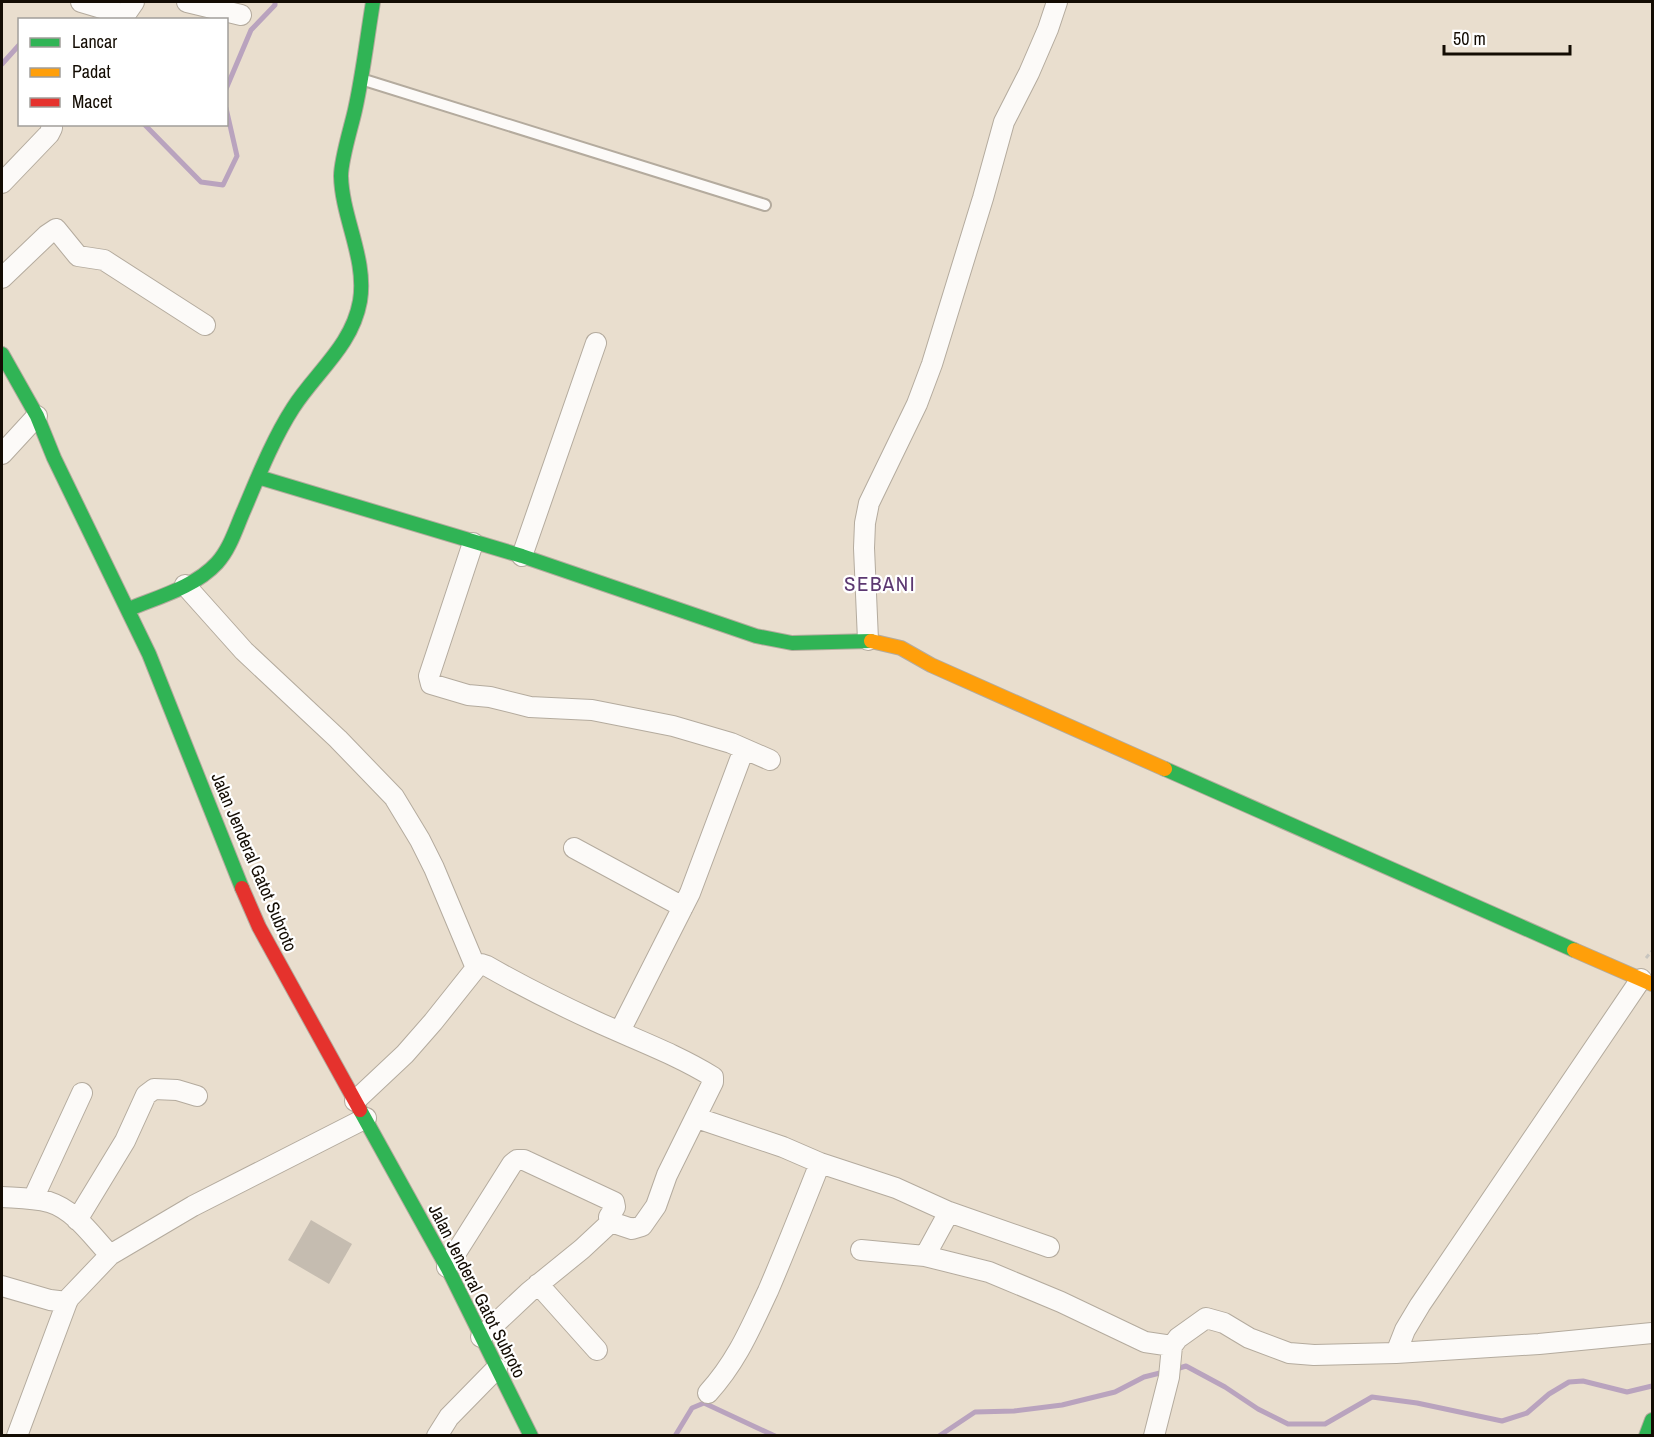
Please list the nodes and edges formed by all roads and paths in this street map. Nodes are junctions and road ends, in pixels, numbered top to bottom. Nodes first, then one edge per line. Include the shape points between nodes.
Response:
1 (81, 2) edge
2 (134, 2) edge
3 (187, 2) edge
4 (373, 2) edge
5 (1057, 2) edge
6 (241, 15) dead end
7 (360, 79) junction
8 (52, 126) edge
9 (2, 183) edge
10 (765, 205) dead end
11 (2, 278) edge
12 (205, 325) dead end
13 (596, 343) dead end
14 (2, 354) edge
15 (37, 416) junction
16 (2, 454) edge
17 (258, 477) junction
18 (473, 543) junction
19 (522, 556) junction
20 (185, 585) junction
21 (129, 609) junction
22 (868, 640) junction
23 (744, 749) junction
24 (770, 760) dead end
25 (573, 848) dead end
26 (683, 907) junction
27 (476, 968) junction
28 (1647, 981) edge
29 (620, 1031) junction
30 (82, 1093) dead end
31 (197, 1096) dead end
32 (355, 1101) junction
33 (366, 1118) junction
34 (696, 1118) junction
35 (820, 1163) junction
36 (2, 1197) edge
37 (33, 1199) junction
38 (949, 1212) junction
39 (78, 1220) junction
40 (611, 1222) junction
41 (1049, 1247) dead end
42 (861, 1250) dead end
43 (110, 1255) junction
44 (925, 1256) junction
45 (447, 1267) junction
46 (538, 1284) junction
47 (2, 1286) edge
48 (67, 1302) junction
49 (1653, 1333) edge
50 (481, 1337) junction
51 (597, 1350) dead end
52 (1171, 1351) junction
53 (1396, 1353) junction
54 (497, 1368) junction
55 (708, 1393) dead end
56 (1653, 1420) edge
57 (17, 1436) edge
58 (437, 1436) edge
59 (531, 1436) edge
60 (1154, 1436) edge
61 (1646, 1436) edge

1 - 2 street via 125,15
3 - 6 street
4 - 7 main road
5 - 22 street via 1029,73 1004,122 917,404 869,503 864,548
7 - 10 lane
7 - 17 main road via 341,174 360,272 360,301 344,344 293,408
8 - 9 street via 49,134
11 - 12 street via 56,230 78,256 104,261
13 - 19 street
14 - 15 main road, Jalan Jenderal Gatot Subroto
15 - 16 street
15 - 21 main road, Jalan Jenderal Gatot Subroto
17 - 18 main road
17 - 20 main road via 226,551 207,572
18 - 19 main road
18 - 23 street via 429,676 431,684 530,707 591,710 674,726
19 - 22 main road via 756,636 792,643
20 - 21 main road
20 - 27 street via 244,651 394,797 434,868
21 - 32 main road, Jalan Jenderal Gatot Subroto via 259,927
22 - 28 main road via 901,648 1208,790
23 - 24 street
23 - 26 street
25 - 26 street
26 - 29 street
27 - 29 street via 481,964 487,966
27 - 32 street via 405,1054
28 - 53 street via 1420,1305
29 - 34 street via 712,1076 713,1082
30 - 37 street
31 - 39 street via 154,1089 146,1095 125,1141
32 - 33 main road, Jalan Jenderal Gatot Subroto
33 - 43 street via 193,1206
33 - 45 main road, Jalan Jenderal Gatot Subroto
34 - 35 street
34 - 40 street via 648,1220 632,1229
35 - 38 street via 896,1188
35 - 55 street via 752,1325 726,1373
36 - 37 street
37 - 39 street via 51,1203
38 - 41 street
38 - 44 street
39 - 43 street
40 - 45 street via 614,1202 517,1160
40 - 46 street
42 - 44 street
43 - 48 street
44 - 52 street via 989,1272
45 - 50 main road, Jalan Jenderal Gatot Subroto
46 - 50 street
46 - 51 street
47 - 48 street
48 - 57 street
49 - 53 street
50 - 54 main road, Jalan Jenderal Gatot Subroto
52 - 53 street via 1185,1333 1206,1318 1289,1353
52 - 60 street via 1169,1377
54 - 58 street via 449,1417
54 - 59 main road, Jalan Jenderal Gatot Subroto
56 - 61 main road

